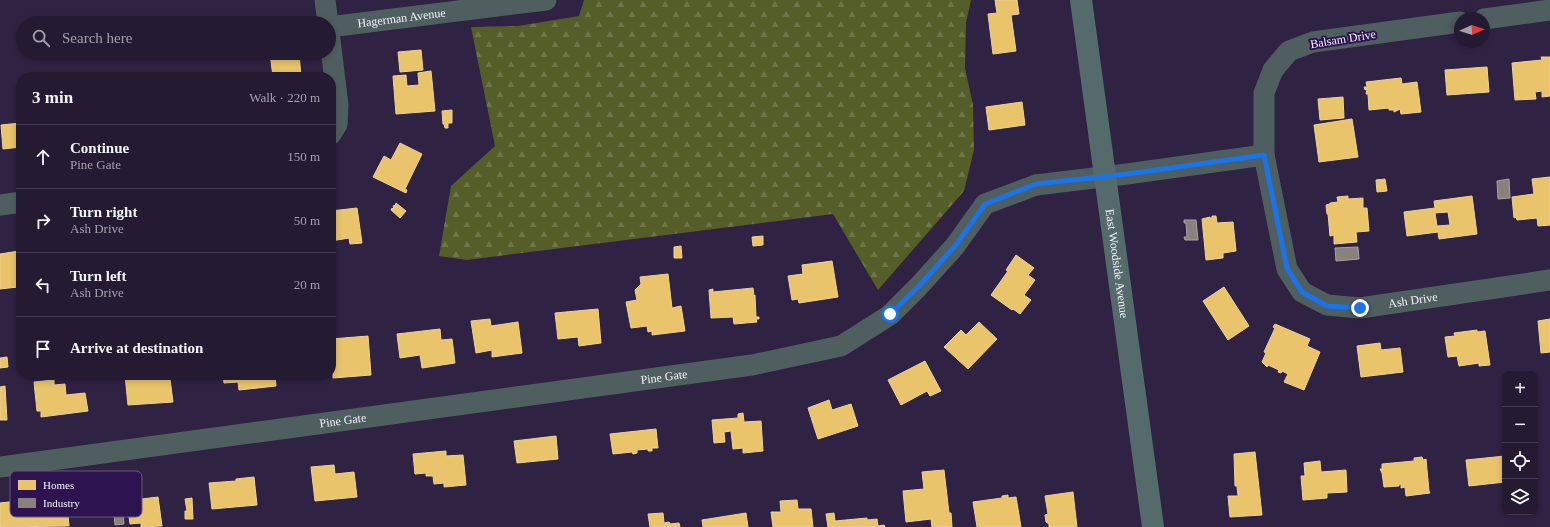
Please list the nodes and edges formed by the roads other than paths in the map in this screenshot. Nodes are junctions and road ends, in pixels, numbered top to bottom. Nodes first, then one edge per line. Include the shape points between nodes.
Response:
1 (325, 0) edge
2 (546, 0) edge
3 (1081, 0) edge
4 (1550, 10) edge
5 (327, 16) edge
6 (1490, 18) edge
7 (1454, 23) edge
8 (336, 26) edge
9 (332, 60) edge
10 (334, 72) edge
11 (336, 89) edge
12 (336, 126) edge
13 (1264, 155) junction
14 (1105, 177) junction
15 (16, 203) edge
16 (0, 205) edge
17 (1550, 280) edge
18 (0, 467) edge
19 (1153, 527) edge

1 - 5 street
2 - 8 street, Hagerman Avenue
3 - 14 main road, East Woodside Avenue
4 - 6 street
7 - 13 street, Balsam Drive via 1313,42 1289,51 1273,70 1264,94
9 - 10 street
11 - 12 street
13 - 14 street, Pine Gate
13 - 17 street, Ash Drive via 1287,268 1302,292 1327,306 1360,308
14 - 18 street, Pine Gate via 1036,184 985,204 955,246 919,286 890,314 841,346 752,364
14 - 19 main road, East Woodside Avenue
15 - 16 street

